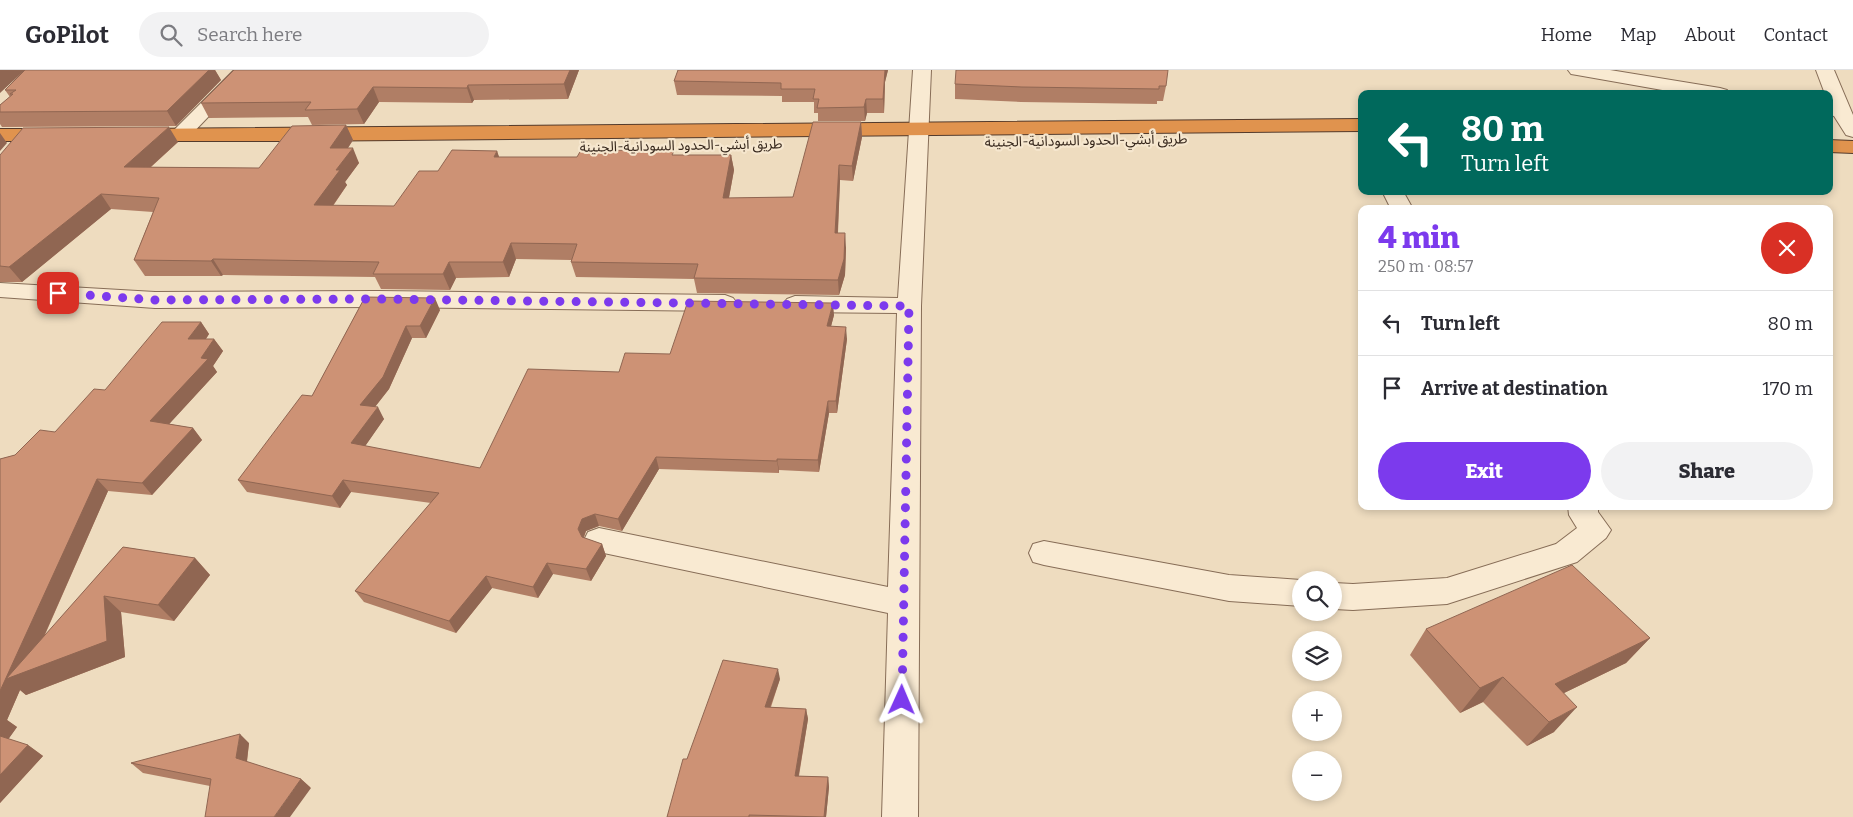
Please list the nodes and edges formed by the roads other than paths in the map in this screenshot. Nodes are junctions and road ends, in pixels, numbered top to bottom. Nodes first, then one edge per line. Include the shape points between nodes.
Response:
1 (244, 70) edge
2 (922, 70) edge
3 (1577, 70) edge
4 (1689, 70) edge
5 (1825, 70) edge
6 (1694, 90) edge
7 (1709, 90) edge
8 (1830, 90) edge
9 (1835, 110) edge
10 (1358, 125) edge
11 (1833, 130) edge
12 (1853, 131) edge
13 (1103, 132) junction
14 (28, 135) joint
15 (180, 135) junction
16 (918, 136) junction
17 (1358, 140) edge
18 (1833, 146) edge
19 (1853, 147) edge
20 (5, 148) edge
21 (0, 290) edge
22 (909, 306) junction
23 (1583, 510) edge
24 (599, 540) dead end
25 (1044, 553) dead end
26 (1292, 592) edge
27 (1342, 596) edge
28 (904, 603) junction
29 (900, 817) edge

1 - 15 street
2 - 16 street
3 - 6 street
4 - 7 street
5 - 8 street
9 - 12 street
10 - 13 highway
11 - 12 highway
13 - 16 highway, طريق أبشي-الحدود السودانية-الجنينة
13 - 17 highway, طريق أبشي-الحدود السودانية-الجنينة
14 - 20 street
14 - 20 highway via 72,142
15 - 16 highway
15 - 16 highway, طريق أبشي-الحدود السودانية-الجنينة via 120,142
16 - 22 street
18 - 19 highway
21 - 22 street via 155,300 377,299
22 - 28 street
23 - 27 street via 1596,530 1566,553 1447,591
24 - 28 street
25 - 26 street via 1229,588
28 - 29 street

